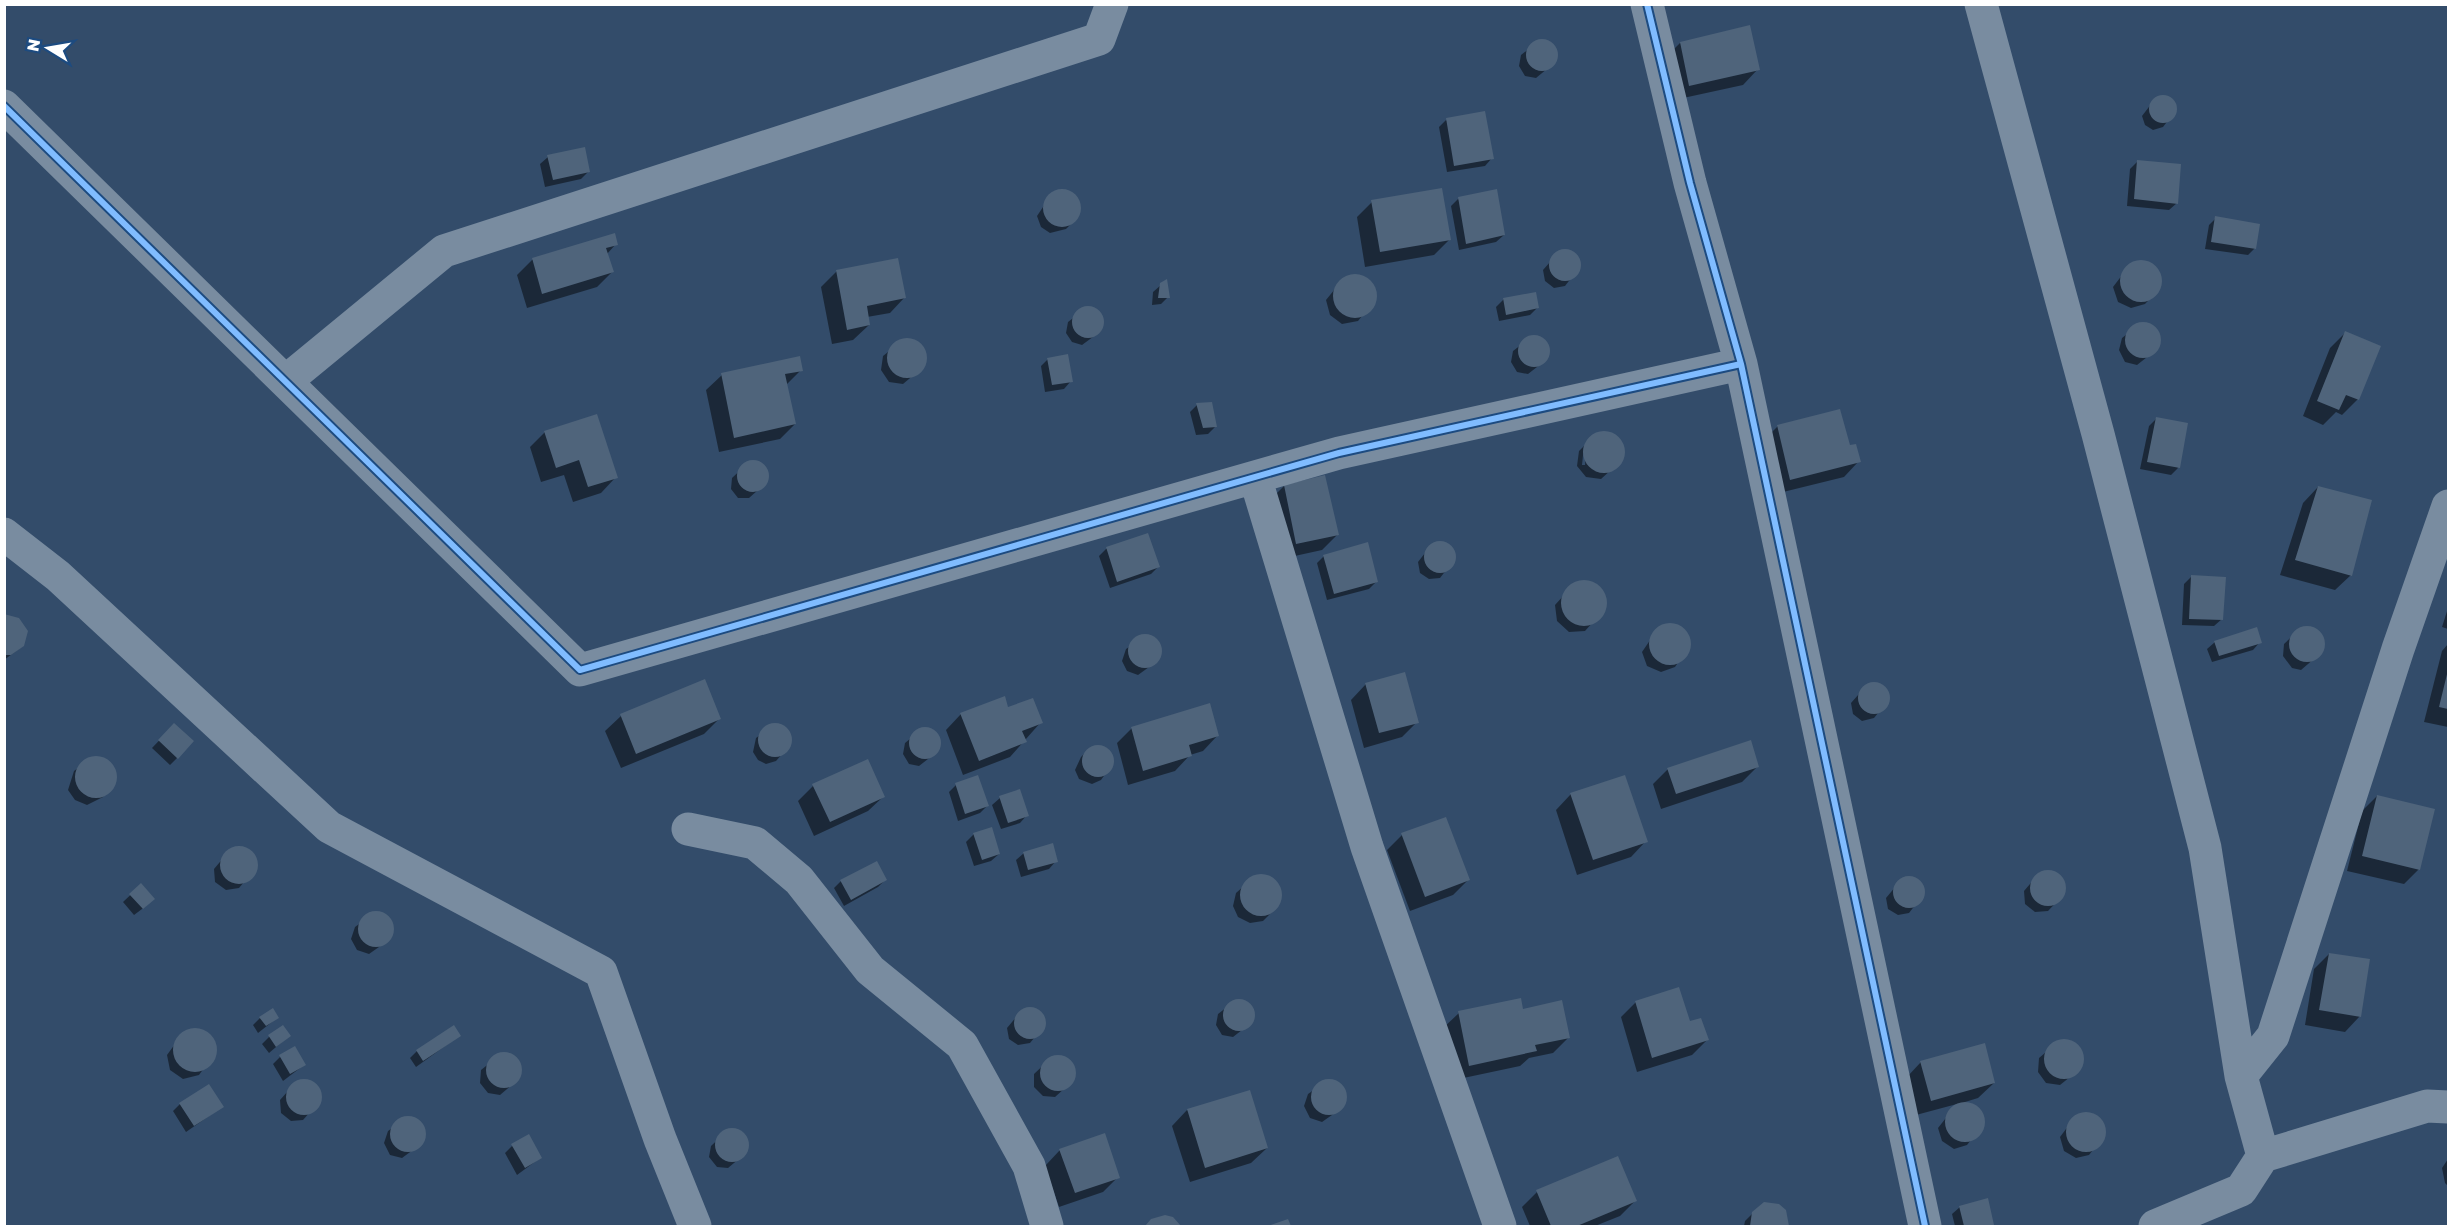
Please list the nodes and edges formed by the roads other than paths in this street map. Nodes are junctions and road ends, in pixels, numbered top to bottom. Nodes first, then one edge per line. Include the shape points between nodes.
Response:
1 (1112, 4) edge
2 (1647, 4) edge
3 (1981, 4) edge
4 (4, 106) edge
5 (1741, 364) junction
6 (286, 381) junction
7 (1255, 477) junction
8 (2448, 506) edge
9 (4, 534) edge
10 (688, 829) dead end
11 (2241, 1076) junction
12 (2448, 1107) edge
13 (2263, 1156) junction
14 (695, 1227) edge
15 (1047, 1227) edge
16 (1500, 1227) edge
17 (1925, 1227) edge
18 (2156, 1227) edge

1 - 6 street via 1099,39 444,251
2 - 5 street via 1690,183
3 - 11 street via 2205,848
4 - 6 street
5 - 7 street via 1339,453
5 - 17 street
6 - 7 street via 580,670
7 - 16 street via 1367,847
8 - 11 street via 2273,1036
9 - 14 street via 58,576 329,827 601,972
10 - 15 street via 755,843 798,880 870,970 962,1045 1029,1166
11 - 13 street
12 - 13 street via 2427,1106
13 - 18 street via 2241,1190

